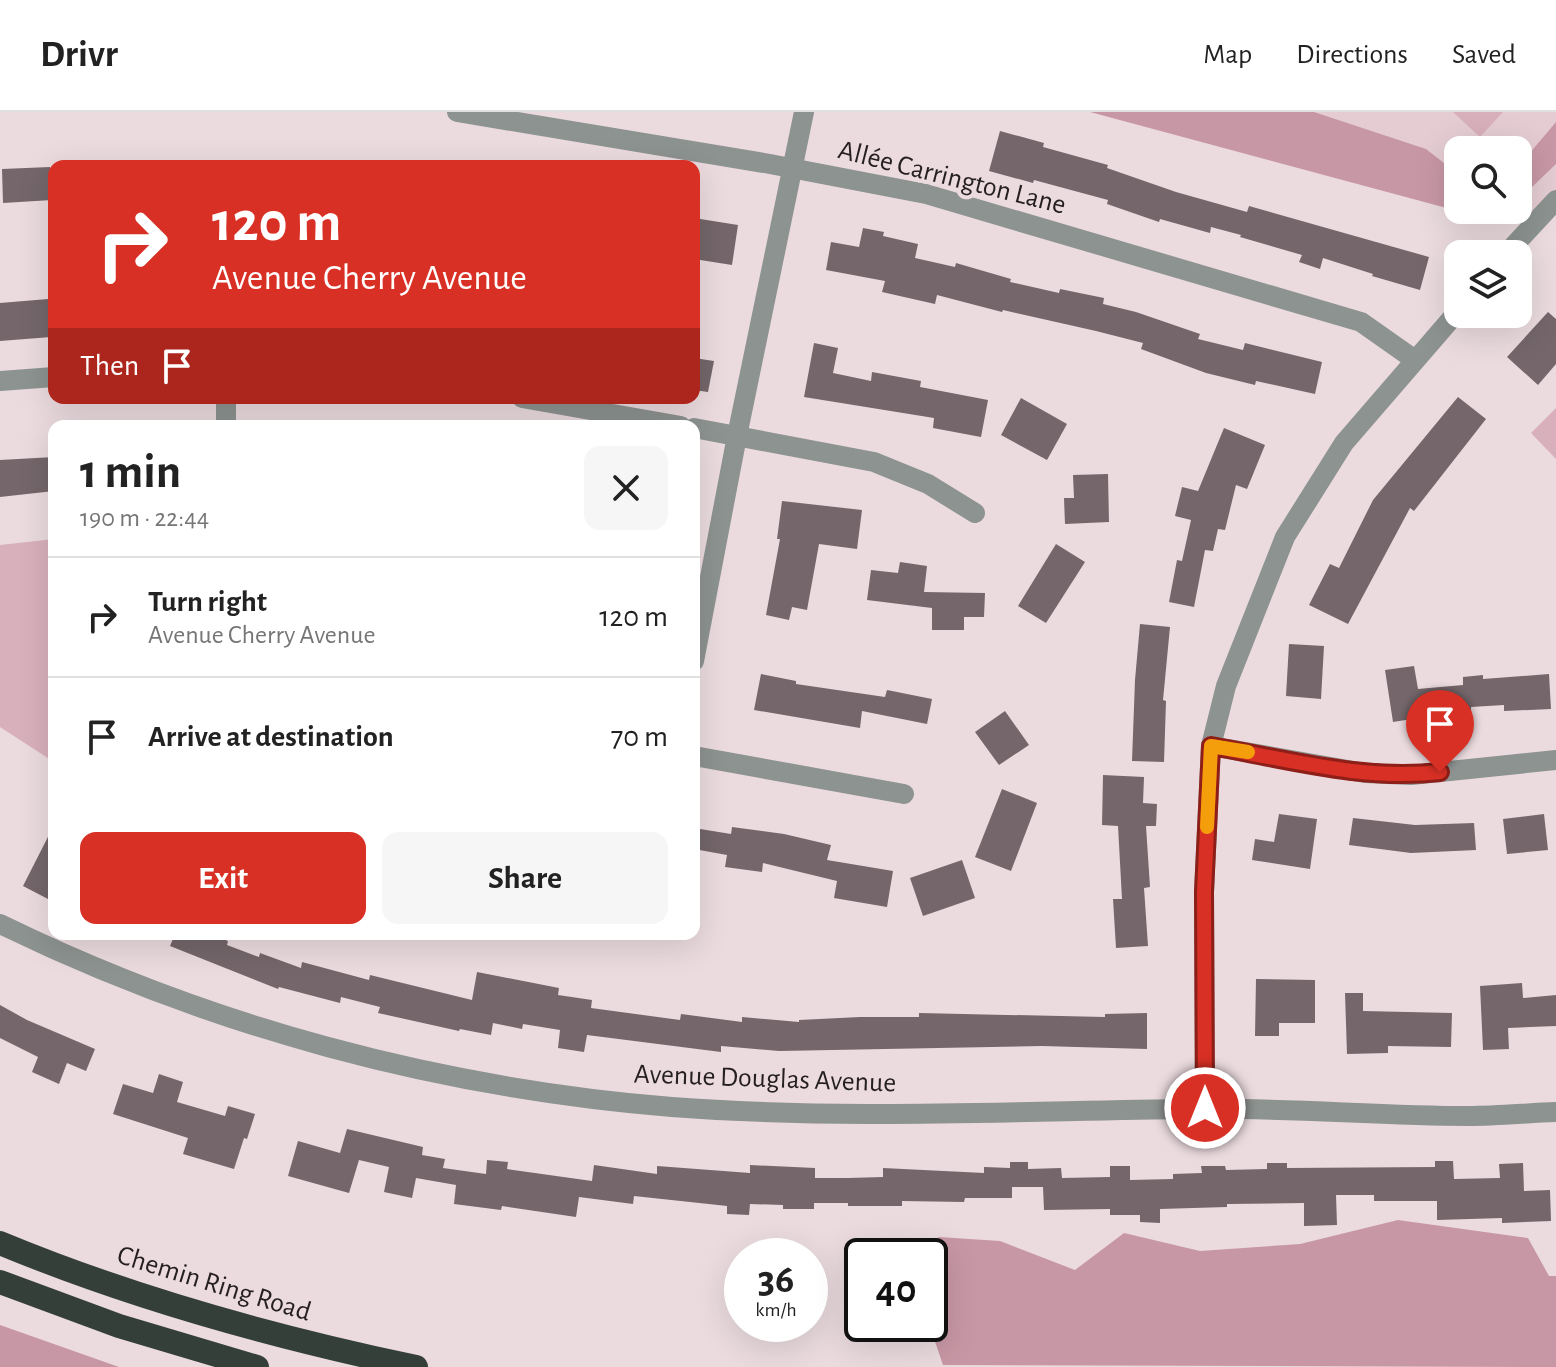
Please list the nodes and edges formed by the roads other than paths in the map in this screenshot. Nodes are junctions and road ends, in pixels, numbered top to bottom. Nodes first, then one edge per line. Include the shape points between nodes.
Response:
1 (457, 112) edge
2 (804, 112) edge
3 (793, 168) junction
4 (1556, 200) edge
5 (1519, 240) edge
6 (1444, 327) edge
7 (1415, 360) junction
8 (48, 377) edge
9 (0, 381) edge
10 (556, 404) edge
11 (647, 420) edge
12 (700, 429) edge
13 (737, 436) junction
14 (975, 513) dead end
15 (700, 630) edge
16 (1211, 746) junction
17 (700, 757) edge
18 (1556, 760) edge
19 (904, 794) dead end
20 (0, 924) edge
21 (1205, 1108) junction
22 (1556, 1112) edge
23 (0, 1243) edge
24 (0, 1282) edge
25 (257, 1367) edge
26 (416, 1367) edge

1 - 3 street, Allée Carrington Lane
2 - 3 street
3 - 7 street, Allée Carrington Lane via 926,194 1361,322
3 - 13 street
4 - 5 street
6 - 7 street
7 - 16 street via 1344,443 1285,537 1226,686
8 - 9 street
10 - 11 street
12 - 13 street
13 - 14 street via 874,462 928,484
13 - 15 street
16 - 18 street via 1365,773 1411,775
16 - 21 street via 1204,892
17 - 19 street
20 - 21 street, Avenue Douglas Avenue via 131,984 230,1018 304,1042 493,1084 754,1112
21 - 22 street, Avenue Douglas Avenue via 1469,1116
23 - 26 highway, Chemin Ring Road via 168,1305
24 - 25 highway via 119,1326

